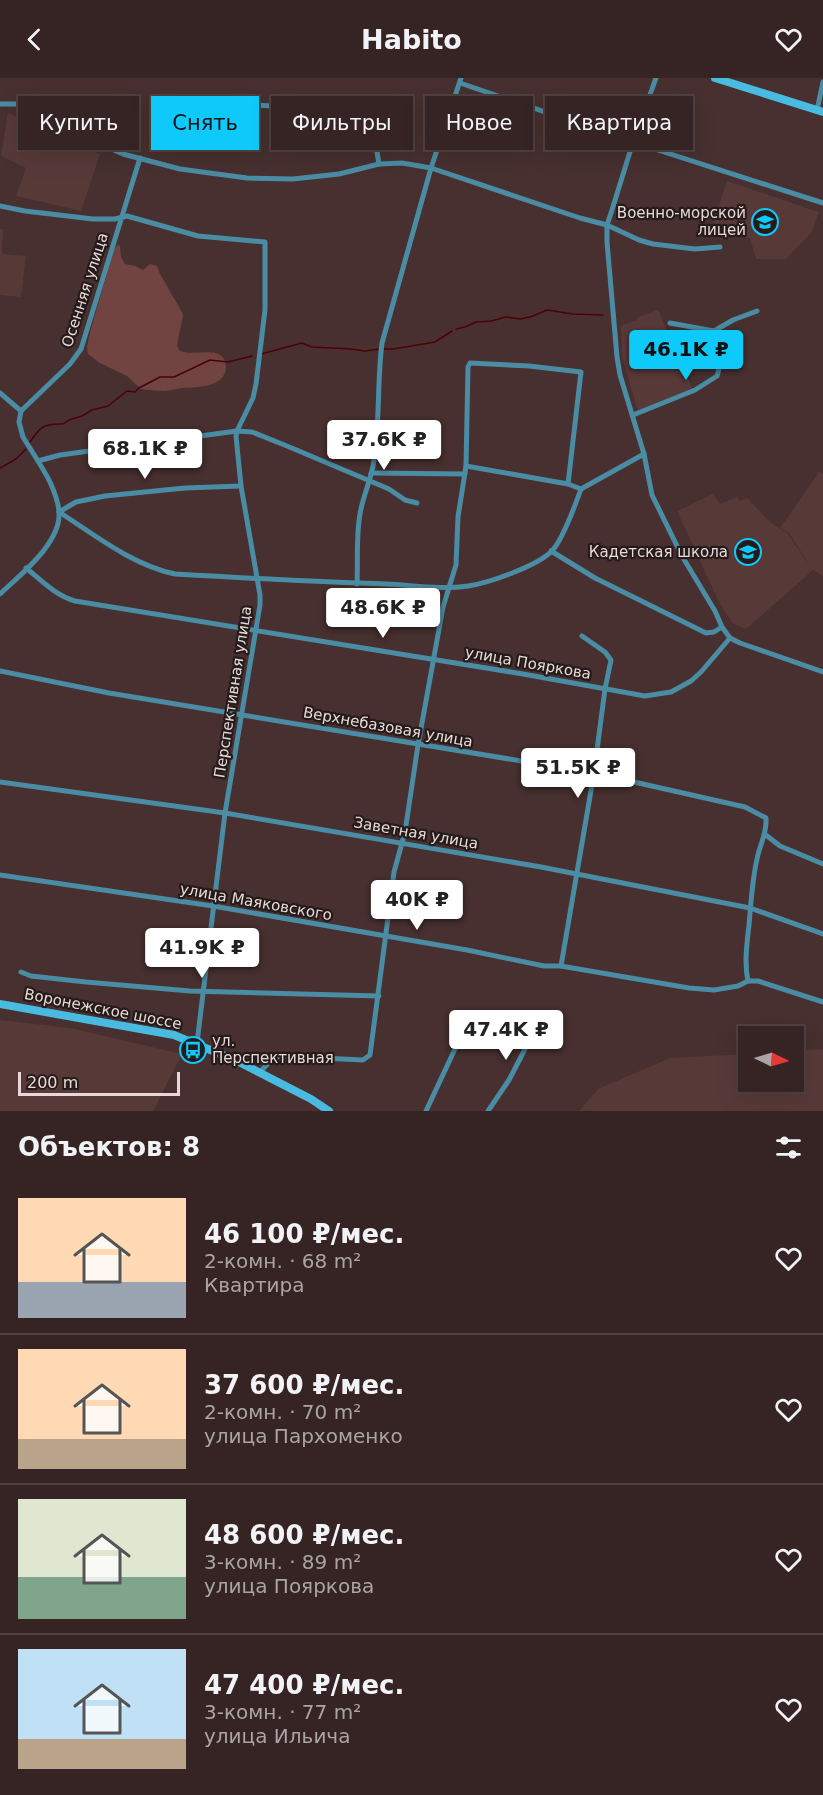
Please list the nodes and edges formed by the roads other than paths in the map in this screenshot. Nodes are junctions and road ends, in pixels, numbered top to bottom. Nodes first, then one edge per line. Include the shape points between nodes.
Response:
1 (656, 78) edge
2 (715, 78) edge
3 (461, 80) edge
4 (823, 81) edge
5 (650, 96) edge
6 (0, 104) edge
7 (259, 105) edge
8 (545, 110) edge
9 (820, 111) edge
10 (630, 150) edge
11 (658, 150) edge
12 (140, 159) junction
13 (379, 164) junction
14 (431, 168) junction
15 (823, 203) edge
16 (0, 206) edge
17 (122, 216) junction
18 (607, 225) junction
19 (720, 247) dead end
20 (757, 311) dead end
21 (670, 323) dead end
22 (714, 330) junction
23 (1, 395) edge
24 (21, 411) junction
25 (633, 415) junction
26 (237, 431) junction
27 (644, 454) junction
28 (38, 462) junction
29 (466, 466) junction
30 (371, 473) junction
31 (465, 474) junction
32 (368, 480) junction
33 (568, 484) junction
34 (241, 486) junction
35 (581, 489) junction
36 (417, 503) dead end
37 (59, 512) junction
38 (551, 551) junction
39 (26, 568) junction
40 (257, 578) junction
41 (357, 584) junction
42 (449, 587) junction
43 (0, 594) edge
44 (722, 627) junction
45 (257, 631) junction
46 (582, 636) dead end
47 (730, 638) junction
48 (433, 659) junction
49 (0, 671) edge
50 (823, 672) edge
51 (605, 689) junction
52 (243, 714) junction
53 (418, 745) junction
54 (594, 773) junction
55 (0, 782) edge
56 (225, 813) junction
57 (766, 835) junction
58 (402, 843) junction
59 (823, 864) edge
60 (577, 874) junction
61 (0, 875) edge
62 (213, 906) junction
63 (750, 908) junction
64 (823, 934) edge
65 (385, 937) junction
66 (561, 966) junction
67 (21, 972) dead end
68 (748, 981) junction
69 (203, 991) junction
70 (379, 996) junction
71 (823, 1002) edge
72 (0, 1004) edge
73 (540, 1020) dead end
74 (462, 1034) dead end
75 (197, 1043) junction
76 (260, 1072) junction
77 (328, 1111) edge
78 (426, 1111) edge
79 (488, 1111) edge

1 - 5 street
2 - 9 main road
3 - 8 street
3 - 14 street
4 - 9 street
6 - 12 street via 24,104 73,132
7 - 13 street via 362,112 372,121
10 - 18 street
11 - 15 street
12 - 13 street via 206,173 293,179
12 - 17 street, Осенняя улица
13 - 14 street
14 - 18 street
14 - 30 street via 382,343 378,429
16 - 17 street via 93,219
17 - 24 street, Осенняя улица via 81,349
17 - 26 street via 198,236 265,242 265,310 256,384
18 - 19 street via 653,244 688,249
18 - 25 street via 617,357
20 - 22 street
21 - 22 street
22 - 25 street via 717,376 695,390
23 - 24 street
24 - 28 street via 20,429
25 - 27 street
26 - 28 street via 60,455
26 - 32 street via 252,432
26 - 34 street, Перспективная улица
27 - 35 street
27 - 44 street via 652,495
28 - 37 street
29 - 31 street
29 - 33 street
29 - 33 street via 470,363 581,372
30 - 31 street
30 - 32 street
31 - 42 street via 456,565
32 - 36 street
32 - 41 street via 358,524
33 - 35 street
34 - 37 street via 105,496 76,502
34 - 40 street, Перспективная улица
35 - 38 street
37 - 39 street via 57,527 48,543
37 - 40 street via 117,550 169,573
38 - 42 street via 500,578
38 - 44 street via 595,578 706,633
39 - 43 street
39 - 45 street, улица Пояркова via 53,591 75,601
40 - 41 street
40 - 45 street, Перспективная улица
41 - 42 street
42 - 48 street
44 - 47 street
45 - 48 street, улица Пояркова
45 - 52 street, Перспективная улица
46 - 51 street via 610,656
47 - 50 street
47 - 51 street, улица Пояркова via 701,672 681,688 645,696
48 - 51 street, улица Пояркова
48 - 53 street
49 - 52 street, Верхнебазовая улица
51 - 54 street
52 - 53 street, Верхнебазовая улица
52 - 56 street, Перспективная улица
53 - 54 street, Верхнебазовая улица
53 - 58 street
54 - 57 street, Верхнебазовая улица via 745,807 766,818
54 - 60 street
55 - 56 street, Заветная улица
56 - 58 street, Заветная улица
56 - 62 street, Перспективная улица
57 - 59 street via 780,846
57 - 63 street via 756,861
58 - 60 street, Заветная улица
58 - 65 street
60 - 63 street, Заветная улица
60 - 66 street
61 - 62 street, улица Маяковского
62 - 65 street, улица Маяковского
62 - 69 street, Перспективная улица
63 - 64 street, Заветная улица
63 - 68 street
65 - 66 street, улица Маяковского
65 - 70 street
66 - 68 street, улица Маяковского via 689,988 714,990
67 - 69 street via 111,985
68 - 71 street, улица Маяковского
69 - 70 street
69 - 75 street, Перспективная улица
70 - 76 street via 370,1055 363,1060 281,1056
72 - 75 main road, Воронежское шоссе via 174,1035
73 - 79 street
74 - 78 street
75 - 76 main road, Воронежское шоссе
76 - 77 main road, Воронежское шоссе

